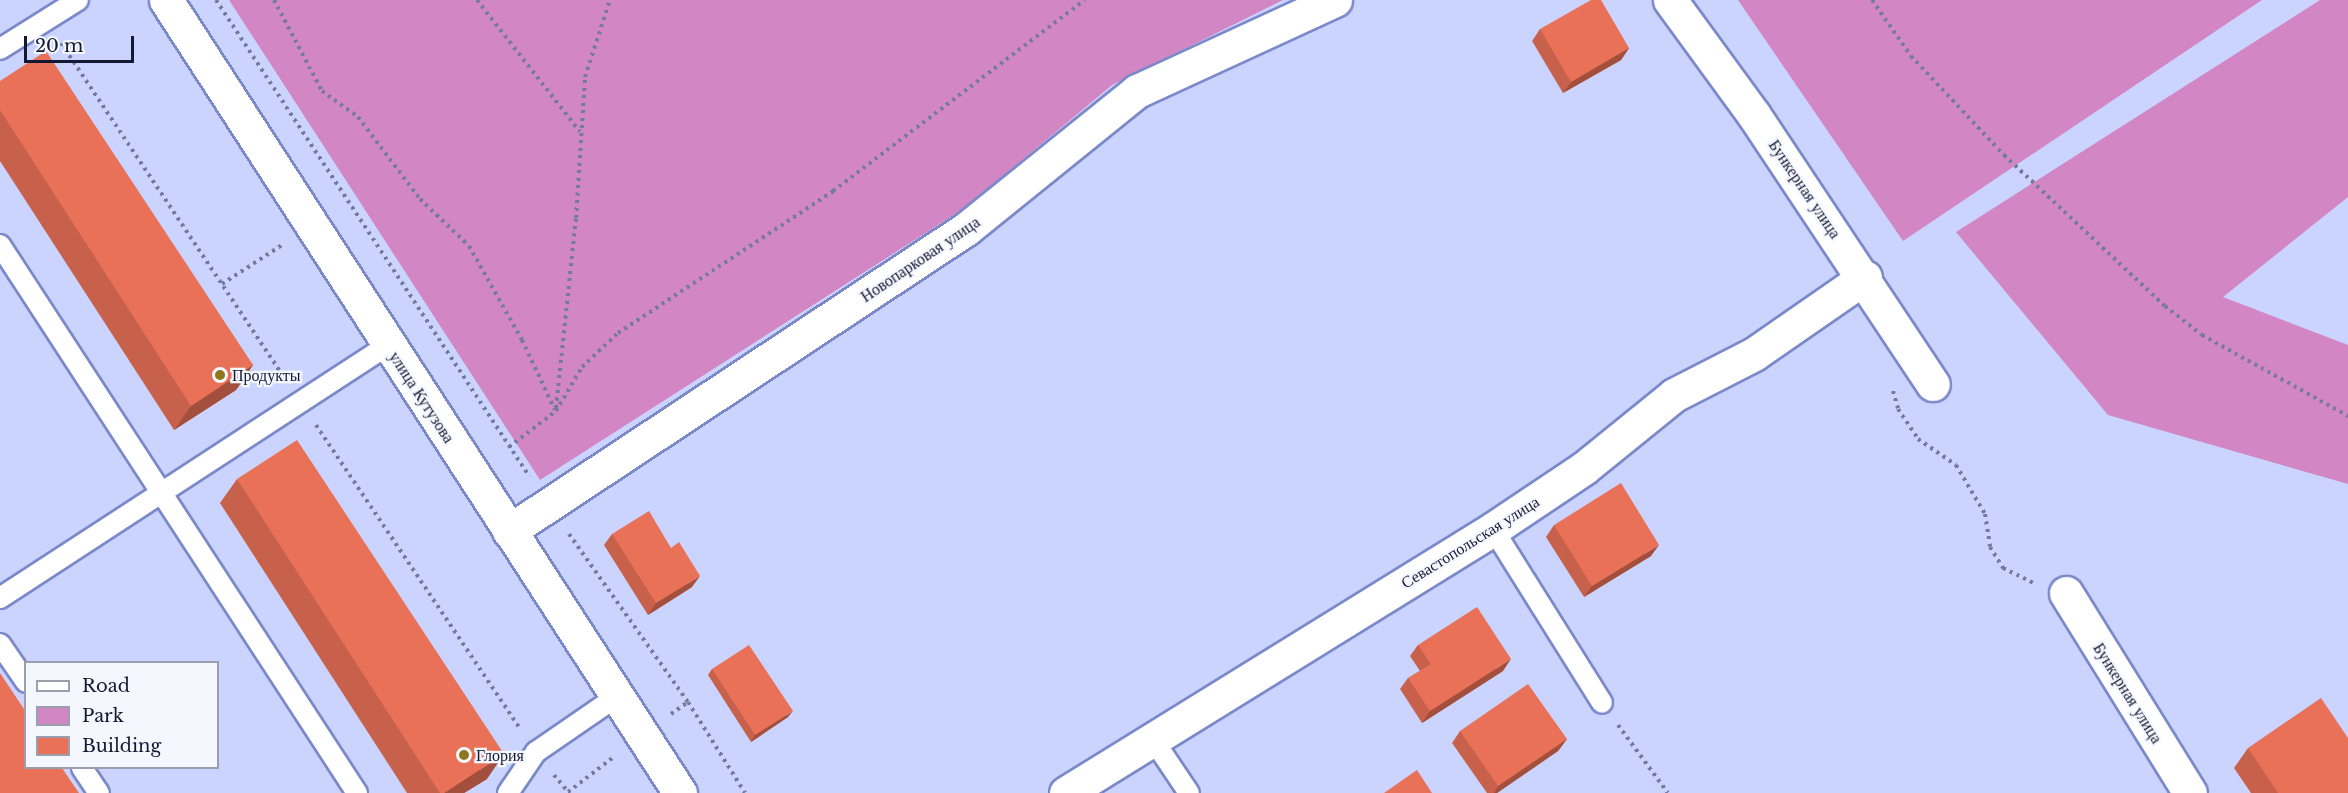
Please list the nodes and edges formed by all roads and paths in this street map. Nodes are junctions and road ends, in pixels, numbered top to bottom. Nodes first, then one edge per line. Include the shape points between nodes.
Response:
1 (78, 0) edge
2 (166, 0) edge
3 (216, 0) edge
4 (274, 0) edge
5 (477, 0) edge
6 (610, 0) edge
7 (1085, 0) edge
8 (1335, 0) edge
9 (1670, 0) edge
10 (1872, 0) edge
11 (0, 49) edge
12 (580, 133) junction
13 (0, 245) edge
14 (1865, 277) junction
15 (388, 345) junction
16 (1910, 349) junction
17 (1933, 384) dead end
18 (556, 411) junction
19 (2348, 416) edge
20 (508, 447) junction
21 (163, 490) junction
22 (549, 505) junction
23 (1493, 529) junction
24 (509, 531) junction
25 (2066, 593) joint
26 (0, 598) edge
27 (0, 644) edge
28 (24, 679) edge
29 (619, 695) junction
30 (1602, 703) joint
31 (1152, 738) junction
32 (83, 769) edge
33 (99, 793) edge
34 (357, 793) edge
35 (508, 793) edge
36 (680, 793) edge
37 (745, 793) edge
38 (1066, 793) edge
39 (1189, 793) edge
40 (1668, 793) edge
41 (2190, 793) edge

1 - 11 lane
2 - 15 street, улица Кутузова via 314,224
3 - 20 path
4 - 18 path via 322,91 358,117 420,199 469,246 522,340
5 - 12 path
6 - 12 path via 585,77
7 - 18 path via 833,191 618,333 582,368
8 - 22 street, Новопарковая улица via 1137,91 966,229
9 - 14 street, Бункерная улица via 1755,115
10 - 19 path via 1911,56 2004,155 2165,306 2202,335
12 - 18 path via 576,218
13 - 21 lane
14 - 16 street, Бункерная улица
14 - 23 street, Севастопольская улица via 1754,354 1674,395 1584,468
15 - 21 lane
15 - 24 street, улица Кутузова
16 - 17 street, Бункерная улица
16 - 25 path via 1893,388 1898,409 1918,439 1956,465 1985,514 1990,547 2003,568 2022,579
18 - 20 path
20 - 22 path
21 - 26 lane
21 - 34 lane
22 - 24 street, Новопарковая улица
22 - 37 path via 688,702
23 - 30 lane
23 - 31 street, Севастопольская улица
24 - 29 street, улица Кутузова
25 - 41 street, Бункерная улица
27 - 28 lane
29 - 35 lane via 536,752
29 - 36 street, улица Кутузова
30 - 40 path
31 - 38 street, Севастопольская улица
31 - 39 lane
32 - 33 lane

